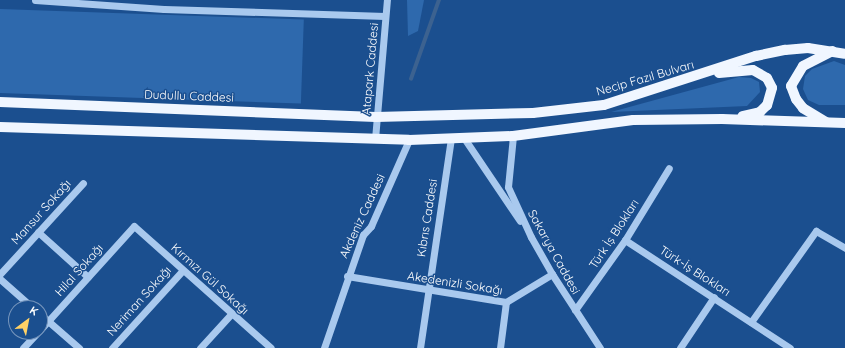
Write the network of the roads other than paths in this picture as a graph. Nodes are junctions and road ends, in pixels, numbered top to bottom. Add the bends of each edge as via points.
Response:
1 (35, 0) edge
2 (387, 0) edge
3 (385, 16) junction
4 (832, 51) junction
5 (845, 54) edge
6 (701, 75) junction
7 (0, 102) edge
8 (376, 117) junction
9 (722, 119) junction
10 (827, 123) junction
11 (845, 123) edge
12 (0, 127) edge
13 (512, 136) junction
14 (464, 138) junction
15 (375, 139) junction
16 (451, 139) junction
17 (409, 140) junction
18 (669, 168) dead end
19 (83, 183) dead end
20 (134, 226) joint
21 (38, 232) junction
22 (531, 237) junction
23 (626, 240) junction
24 (845, 248) edge
25 (183, 270) junction
26 (0, 274) edge
27 (552, 274) junction
28 (347, 276) junction
29 (88, 277) junction
30 (0, 279) edge
31 (427, 290) junction
32 (714, 297) junction
33 (24, 300) edge
34 (506, 302) junction
35 (575, 310) junction
36 (232, 313) junction
37 (48, 321) joint
38 (751, 322) junction
39 (30, 340) edge
40 (23, 348) edge
41 (78, 348) edge
42 (112, 348) edge
43 (200, 348) edge
44 (271, 348) edge
45 (324, 348) edge
46 (420, 348) edge
47 (500, 348) edge
48 (600, 348) edge
49 (680, 348) edge
50 (790, 348) edge

1 - 3 street via 164,9
2 - 3 street, Atapark Caddesi
3 - 8 street, Atapark Caddesi
4 - 5 main road, Necip Fazıl Bulvarı
4 - 6 main road, Necip Fazıl Bulvarı via 808,48 785,50 756,56
4 - 10 main road via 803,66 792,86 796,99 803,108
6 - 8 main road, Necip Fazıl Bulvarı via 597,106 533,113
6 - 9 main road via 753,70 767,78 772,88 771,97 760,112
7 - 8 main road, Dudullu Caddesi
8 - 15 street, Atapark Caddesi
9 - 10 main road
9 - 13 main road via 633,120
10 - 11 main road
12 - 15 main road
13 - 14 main road
13 - 22 street, Sakarya Caddesi via 508,187
14 - 16 main road
14 - 22 street
15 - 17 main road
16 - 17 main road
16 - 31 street, Kıbrıs Caddesi
17 - 28 street, Akdeniz Caddesi via 371,226 363,235
18 - 23 street, Türk İş Blokları
19 - 21 street, Mansur Sokağı
20 - 25 street, Kırmızı Gül Sokağı
20 - 29 street, Hilal Sokağı
21 - 26 street, Mansur Sokağı
21 - 29 street
22 - 27 street, Sakarya Caddesi
23 - 32 street, Türk-İş Blokları
23 - 35 street, Türk İş Blokları
24 - 38 street via 816,231
25 - 36 street, Kırmızı Gül Sokağı
25 - 42 street, Neriman Sokağı
27 - 34 street, Akedenizli Sokağı
27 - 35 street, Sakarya Caddesi
28 - 31 street, Akedenizli Sokağı
28 - 45 street, Akdeniz Caddesi
29 - 37 street, Hilal Sokağı
30 - 33 street
31 - 34 street, Akedenizli Sokağı
31 - 46 street, Kıbrıs Caddesi
32 - 38 street, Türk-İş Blokları
32 - 49 street
34 - 47 street
35 - 48 street, Sakarya Caddesi
36 - 43 street
36 - 44 street, Kırmızı Gül Sokağı
37 - 41 street
38 - 50 street, Türk-İş Blokları
39 - 40 street

